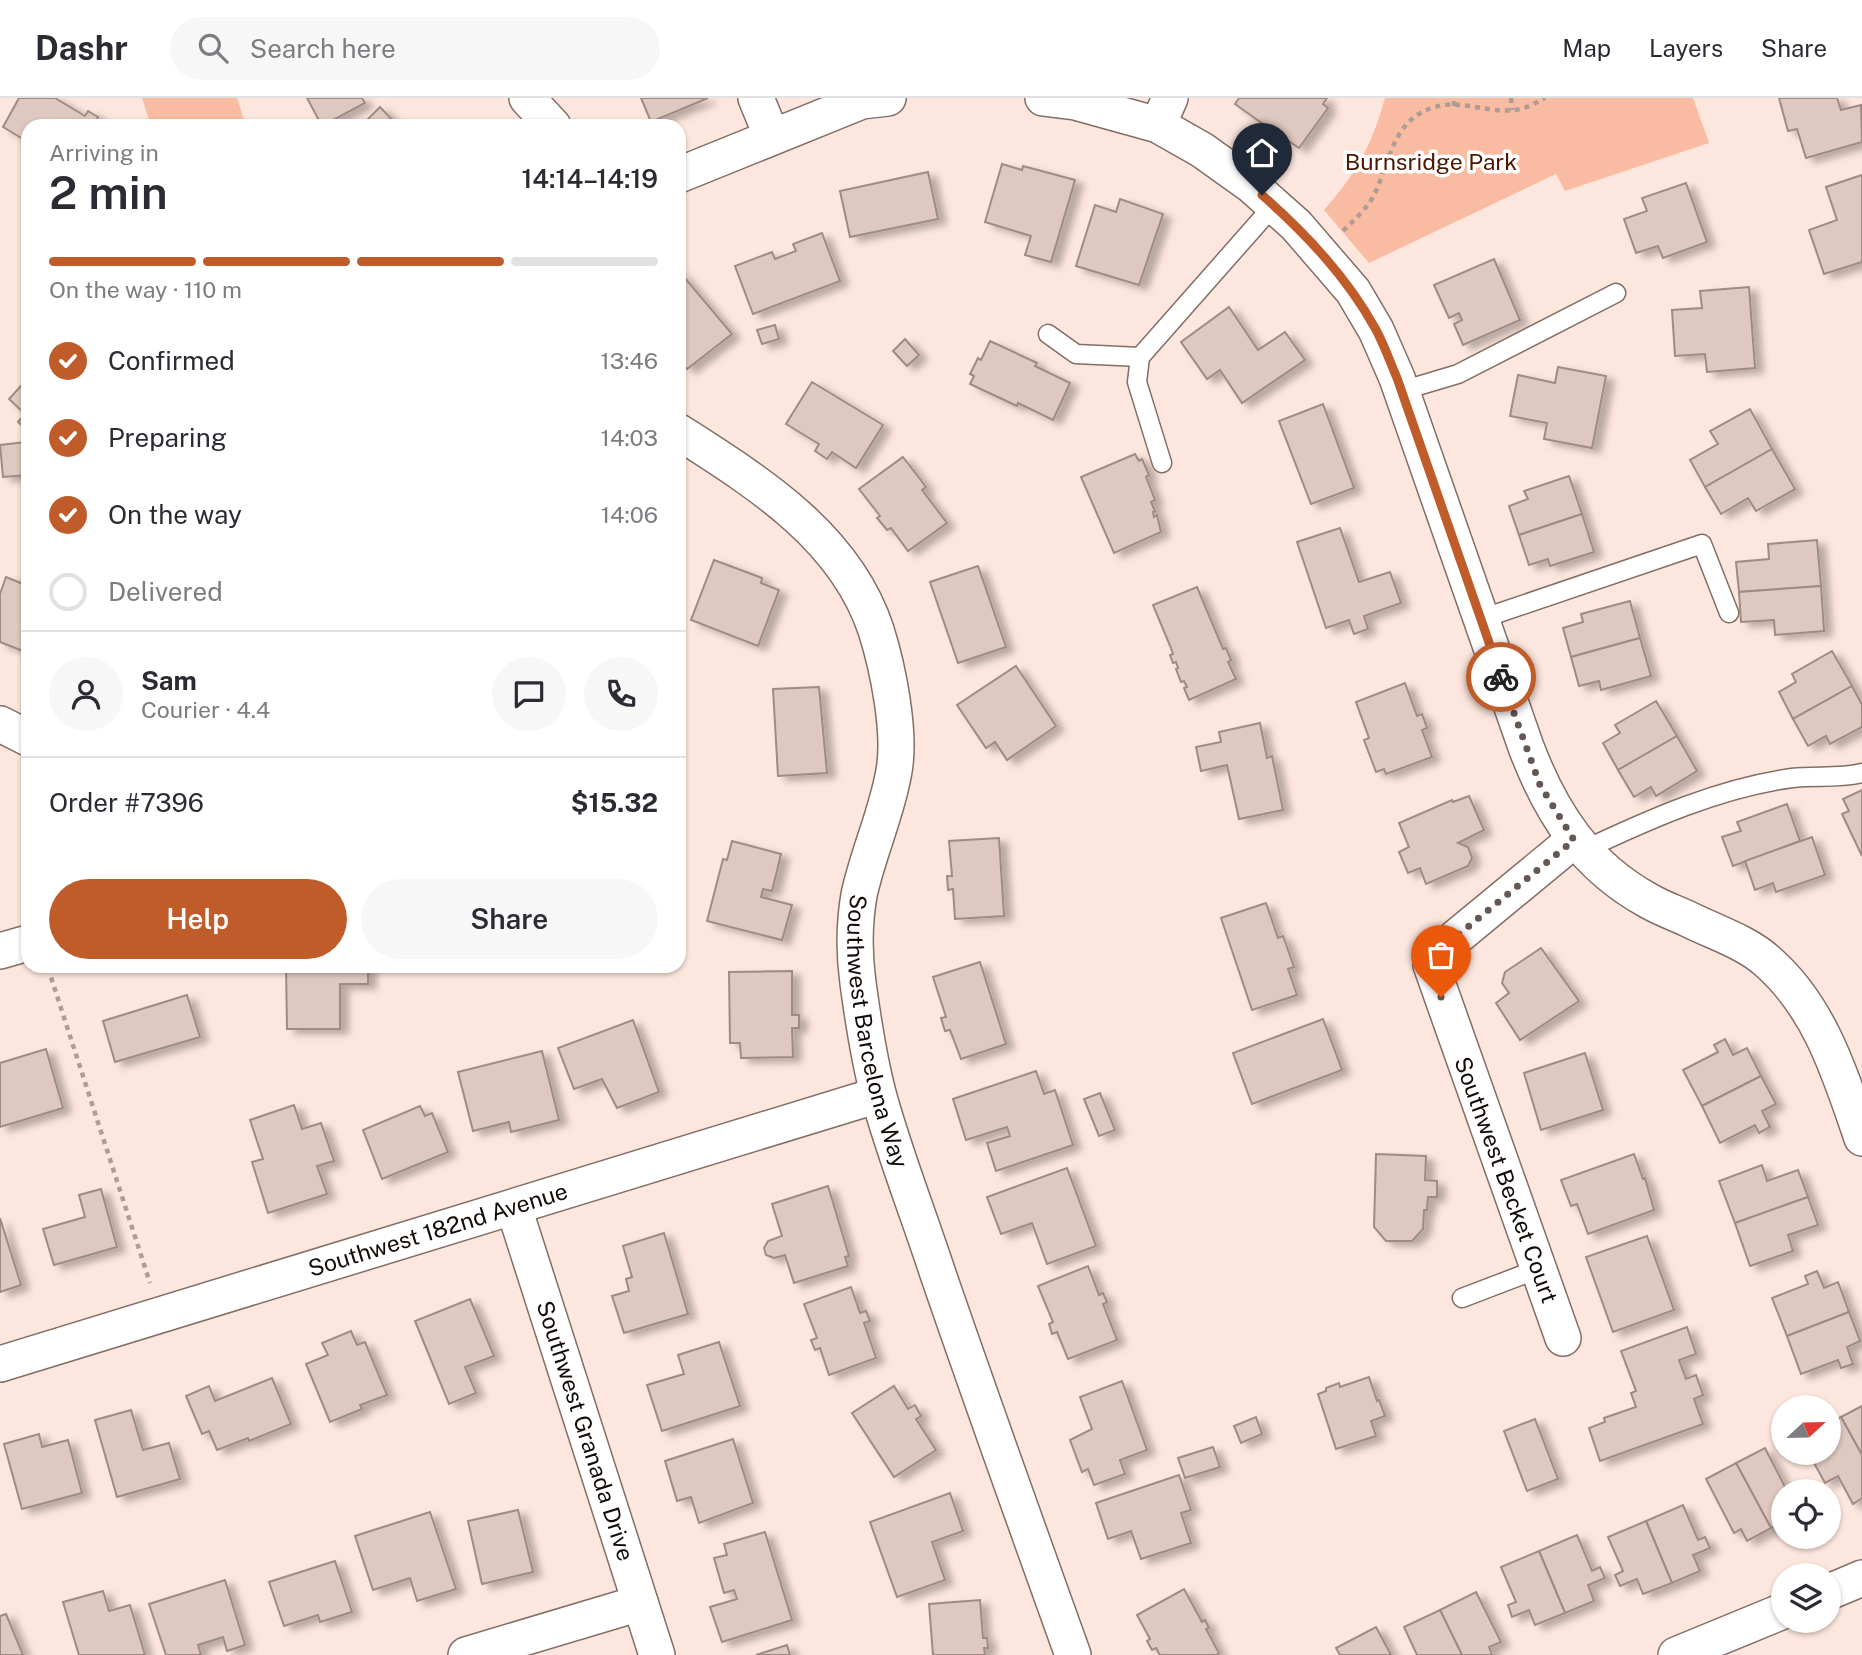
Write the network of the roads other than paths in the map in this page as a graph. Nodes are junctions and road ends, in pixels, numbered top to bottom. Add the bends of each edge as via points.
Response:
1 (527, 98) edge
2 (757, 98) edge
3 (888, 98) edge
4 (1043, 98) edge
5 (812, 108) edge
6 (1163, 112) edge
7 (546, 119) edge
8 (772, 136) junction
9 (686, 172) edge
10 (1274, 205) junction
11 (1616, 293) dead end
12 (1048, 334) dead end
13 (1140, 357) junction
14 (1401, 391) junction
15 (686, 436) edge
16 (1162, 463) dead end
17 (1729, 613) dead end
18 (1481, 619) junction
19 (0, 724) edge
20 (21, 734) edge
21 (1862, 773) edge
22 (1579, 845) junction
23 (21, 945) edge
24 (0, 951) edge
25 (878, 1095) junction
26 (1862, 1138) edge
27 (514, 1208) junction
28 (1538, 1269) junction
29 (1462, 1298) dead end
30 (1563, 1338) dead end
31 (0, 1364) edge
32 (1862, 1578) edge
33 (1841, 1587) edge
34 (640, 1602) junction
35 (1771, 1616) edge
36 (466, 1655) edge
37 (657, 1655) edge
38 (1073, 1655) edge
39 (1676, 1655) edge

1 - 7 street
2 - 8 street
3 - 5 street
4 - 6 street
5 - 8 street
6 - 10 street via 1202,150
8 - 9 street
10 - 13 lane
10 - 14 street via 1353,291 1376,330
11 - 14 lane via 1458,374
12 - 13 lane via 1076,354
13 - 16 lane via 1137,382
14 - 18 street
15 - 25 street, Southwest Barcelona Way via 757,481 790,509 853,582 875,628 890,683 895,768 859,896 855,942
17 - 18 lane via 1702,544
18 - 22 street via 1540,785
19 - 20 street
21 - 22 lane via 1793,778 1731,791
22 - 26 street via 1650,902 1769,962 1807,1006 1823,1035
22 - 28 street, Southwest Becket Court via 1441,949 1431,965
23 - 24 street
25 - 27 street, Southwest 182nd Avenue
25 - 38 street, Southwest Barcelona Way
27 - 31 street, Southwest 182nd Avenue
27 - 34 street, Southwest Granada Drive
28 - 29 lane
28 - 30 street, Southwest Becket Court
32 - 33 street
34 - 36 street
34 - 37 street, Southwest Granada Drive
35 - 39 street

